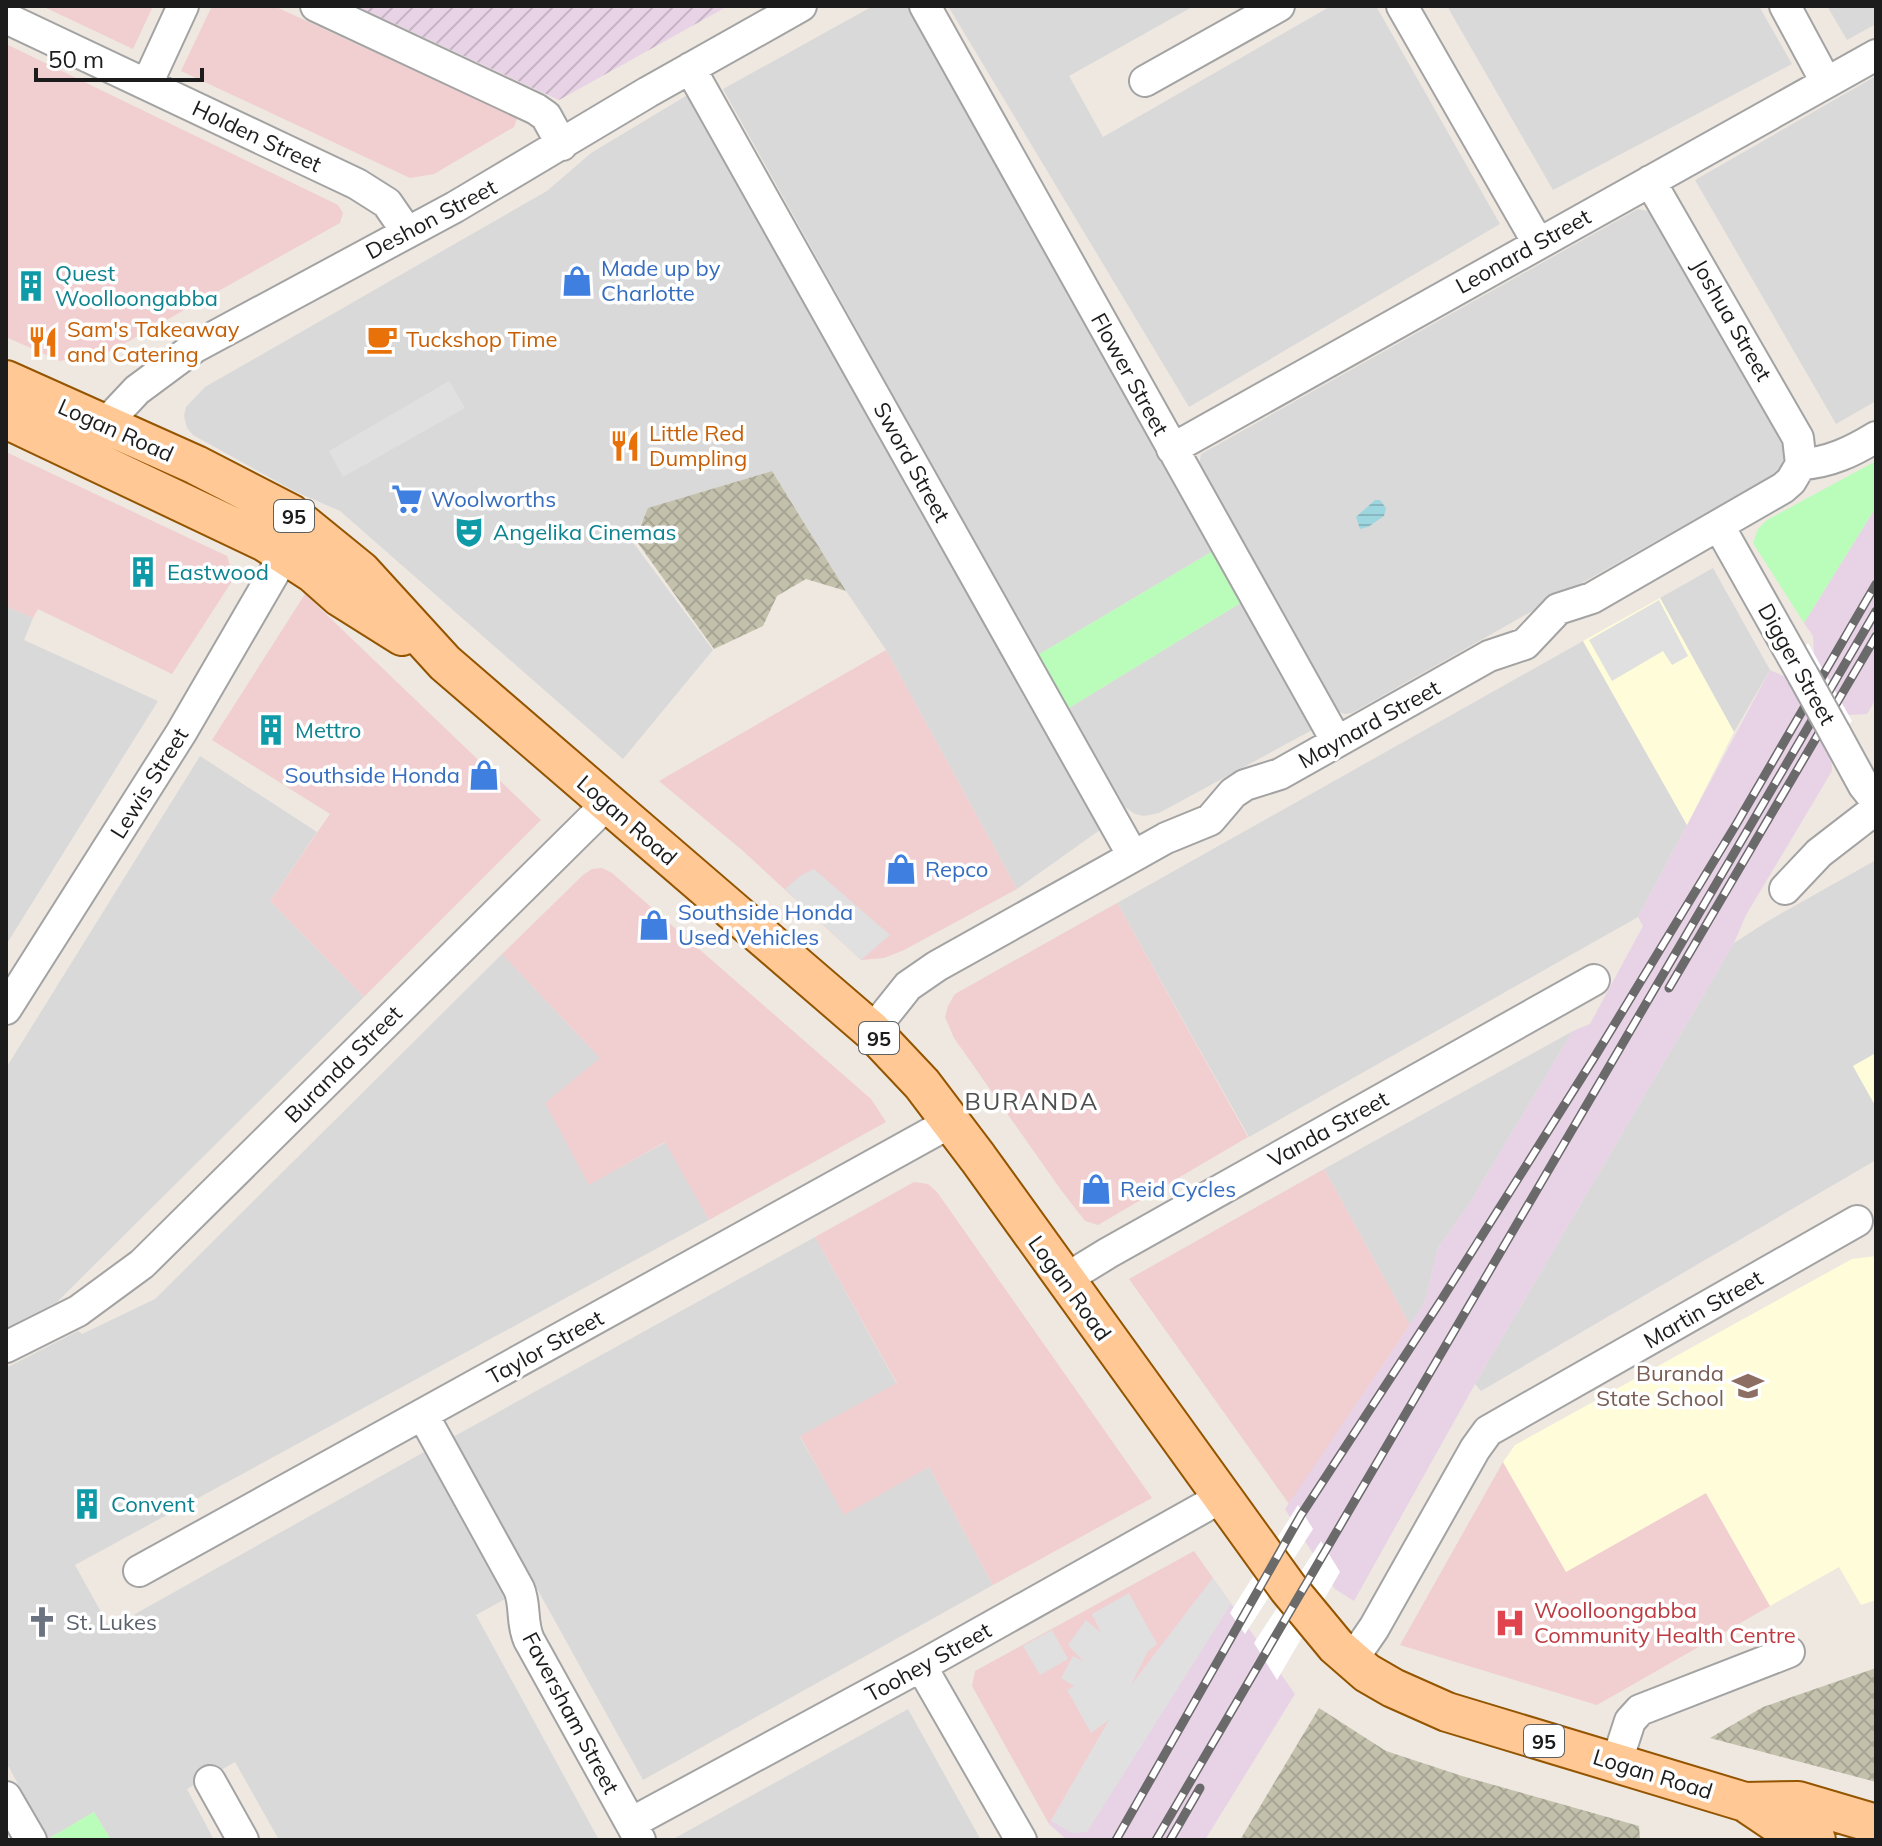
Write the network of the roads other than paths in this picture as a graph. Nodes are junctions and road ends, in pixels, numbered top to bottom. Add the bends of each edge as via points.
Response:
1 (183, 6) edge
2 (316, 6) edge
3 (801, 6) edge
4 (925, 6) edge
5 (1279, 6) edge
6 (1402, 6) edge
7 (1785, 6) edge
8 (6, 18) edge
9 (1876, 55) edge
10 (690, 68) junction
11 (1145, 81) dead end
12 (1826, 82) junction
13 (147, 84) junction
14 (562, 145) junction
15 (1650, 181) junction
16 (407, 232) junction
17 (1538, 243) junction
18 (6, 380) edge
19 (6, 419) edge
20 (103, 426) junction
21 (1876, 437) edge
22 (1172, 449) junction
23 (78, 454) junction
24 (1801, 464) junction
25 (1719, 526) junction
26 (285, 554) junction
27 (445, 663) junction
28 (1337, 742) junction
29 (1876, 801) edge
30 (608, 803) junction
31 (1876, 809) edge
32 (1133, 856) junction
33 (1785, 889) dead end
34 (1594, 980) dead end
35 (6, 1009) edge
36 (872, 1031) junction
37 (951, 1122) junction
38 (1857, 1221) dead end
39 (1064, 1280) junction
40 (6, 1347) edge
41 (423, 1415) junction
42 (1222, 1497) junction
43 (139, 1571) dead end
44 (1789, 1652) dead end
45 (1352, 1660) junction
46 (921, 1666) junction
47 (1616, 1764) junction
48 (210, 1781) dead end
49 (6, 1797) edge
50 (1745, 1802) junction
51 (1876, 1824) edge
52 (636, 1832) edge
53 (31, 1840) edge
54 (243, 1840) edge
55 (1021, 1840) edge
56 (1816, 1840) edge

1 - 13 street
2 - 14 street via 536,109 546,116
3 - 10 street, Deshon Street
4 - 22 street, Flower Street
5 - 11 street
6 - 17 street
7 - 12 street
8 - 13 street, Holden Street
9 - 12 street, Leonard Street
10 - 14 street, Deshon Street
10 - 32 street, Sword Street
12 - 15 street, Leonard Street
13 - 16 street, Holden Street via 377,194
14 - 16 street, Deshon Street
15 - 17 street, Leonard Street
15 - 24 street, Joshua Street via 1798,438
16 - 20 street, Deshon Street via 195,347 151,378
17 - 22 street, Leonard Street
18 - 20 main road, Logan Road / 95
19 - 23 main road, Logan Road / 95
20 - 23 street, Deshon Street
20 - 27 main road, Logan Road / 95 via 196,465 291,514 361,571
21 - 24 street via 1819,463
22 - 28 street, Flower Street
23 - 26 main road, Logan Road / 95
24 - 25 street, Maynard Street via 1783,488
25 - 28 street, Maynard Street via 1592,598 1558,609 1525,644 1489,656
25 - 29 street, Digger Street, bridge
26 - 27 main road, Logan Road / 95 via 340,597
26 - 35 street, Lewis Street via 181,733
27 - 30 main road, Logan Road / 95
28 - 32 street, Maynard Street via 1280,774 1245,785 1210,820
30 - 36 main road, Logan Road / 95
30 - 40 street, Buranda Street via 142,1264 71,1315
31 - 33 street via 1819,853
32 - 36 street, Maynard Street via 921,976
34 - 39 street, Vanda Street
36 - 37 main road, Logan Road / 95
37 - 39 main road, Logan Road / 95
37 - 41 street, Taylor Street
38 - 45 street, Martin Street via 1488,1431
39 - 42 main road, Logan Road / 95
41 - 43 street, Taylor Street
41 - 52 street, Faversham Street via 519,1589 529,1640
42 - 45 main road, Logan Road / 95 via 1288,1588
42 - 46 street, Toohey Street
44 - 47 street via 1643,1708 1630,1721
45 - 47 main road, Logan Road / 95 via 1393,1688 1447,1712
46 - 52 street, Toohey Street
46 - 55 street
47 - 50 main road, Logan Road / 95
48 - 54 street
49 - 53 street
50 - 51 main road, Logan Road / 95 via 1798,1801
50 - 56 main road, Logan Road / 95 via 1788,1831

